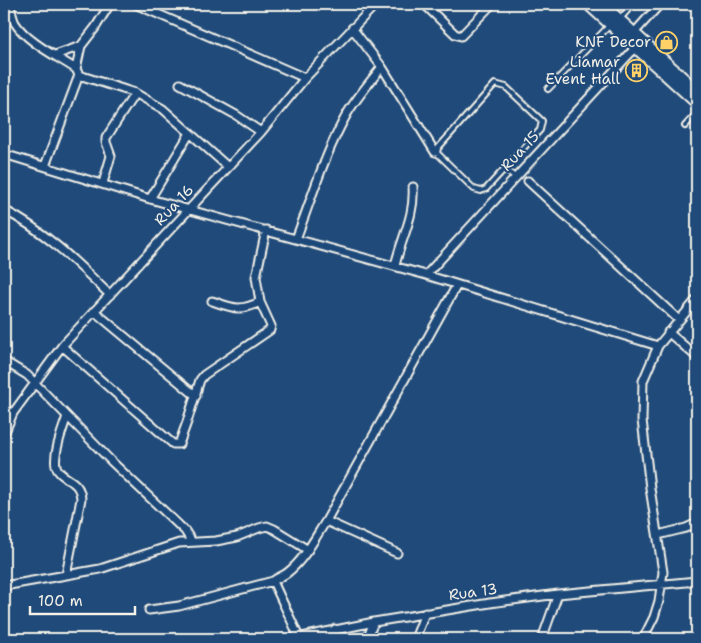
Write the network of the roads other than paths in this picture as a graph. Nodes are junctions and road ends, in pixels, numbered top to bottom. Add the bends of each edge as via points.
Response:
1 (10, 4) edge
2 (110, 4) edge
3 (135, 4) edge
4 (376, 4) edge
5 (424, 4) edge
6 (492, 4) edge
7 (588, 4) edge
8 (602, 4) edge
9 (633, 4) edge
10 (660, 4) edge
11 (615, 22) junction
12 (352, 28) junction
13 (634, 33) junction
14 (81, 46) junction
15 (636, 47) junction
16 (55, 55) junction
17 (382, 67) junction
18 (78, 72) junction
19 (305, 78) junction
20 (180, 84) dead end
21 (548, 89) dead end
22 (697, 91) edge
23 (135, 93) junction
24 (697, 103) edge
25 (697, 113) edge
26 (685, 126) dead end
27 (260, 132) junction
28 (190, 133) junction
29 (435, 152) dead end
30 (4, 154) edge
31 (45, 166) junction
32 (228, 167) junction
33 (505, 169) junction
34 (515, 177) junction
35 (528, 181) dead end
36 (103, 184) junction
37 (413, 187) dead end
38 (150, 199) junction
39 (188, 209) junction
40 (4, 210) edge
41 (266, 230) junction
42 (296, 239) junction
43 (395, 266) junction
44 (426, 275) junction
45 (457, 285) junction
46 (110, 295) junction
47 (697, 299) edge
48 (212, 301) dead end
49 (260, 302) junction
50 (94, 311) junction
51 (679, 320) junction
52 (668, 332) junction
53 (62, 346) junction
54 (658, 346) junction
55 (697, 357) edge
56 (4, 361) edge
57 (34, 383) junction
58 (196, 396) junction
59 (4, 409) edge
60 (13, 413) junction
61 (67, 416) junction
62 (4, 434) edge
63 (326, 521) junction
64 (697, 523) edge
65 (658, 535) junction
66 (192, 542) junction
67 (308, 550) junction
68 (397, 553) dead end
69 (66, 575) junction
70 (273, 581) junction
71 (697, 581) edge
72 (660, 585) junction
73 (4, 586) edge
74 (558, 594) junction
75 (149, 610) dead end
76 (426, 613) junction
77 (374, 622) junction
78 (335, 629) junction
79 (295, 638) edge
80 (331, 639) edge
81 (367, 639) edge
82 (415, 639) edge
83 (542, 639) edge
84 (643, 639) edge

1 - 16 street via 18,27
2 - 14 street
3 - 19 street
4 - 12 street, Rua 16
5 - 6 street via 461,36
7 - 11 main road
8 - 11 main road
9 - 11 lane
10 - 13 street
11 - 13 main road
11 - 15 main road
11 - 21 lane
12 - 17 street
12 - 19 street, Rua 16
13 - 22 main road
14 - 16 street
14 - 18 street
15 - 24 main road
15 - 34 street, Rua 15
16 - 18 street
17 - 29 street
17 - 42 street via 347,114
18 - 23 street
18 - 31 street
19 - 27 street, Rua 16
20 - 27 street
23 - 28 street via 163,109
23 - 36 street via 106,138 111,156
25 - 26 lane
27 - 32 street, Rua 16
28 - 32 street
28 - 38 street
30 - 31 street
31 - 36 street
32 - 39 street, Rua 16
33 - 33 lane via 540,130 542,121 506,87 495,84 440,144 437,153 474,189 481,191 486,190
33 - 34 lane
34 - 44 street, Rua 15
35 - 51 street
36 - 38 street
37 - 43 street via 411,218
38 - 39 street
39 - 41 street
39 - 46 street, Rua 16
40 - 46 street via 64,250
41 - 42 street
41 - 49 street via 256,277
42 - 43 street
43 - 44 street
44 - 45 street
45 - 54 street
45 - 63 street
46 - 50 street, Rua 16
47 - 51 street
48 - 49 street via 241,309
49 - 58 street via 270,330 204,374
50 - 53 street, Rua 16
50 - 58 street
51 - 52 street
52 - 54 street
52 - 55 street
53 - 57 street, Rua 16
53 - 58 street via 175,445 181,441
54 - 65 street via 643,381 642,420
56 - 57 street
57 - 60 street, Rua 16
57 - 61 street
59 - 60 street
60 - 62 street, Rua 16
61 - 66 street via 185,531
61 - 69 street via 56,468 75,482 81,499
63 - 67 street
63 - 68 street
64 - 65 street
65 - 72 street via 663,572
66 - 67 street via 237,537 267,526
66 - 69 street via 179,543 100,569
67 - 70 street via 287,574
69 - 73 street
70 - 75 street via 179,606
70 - 79 street via 288,611
71 - 72 street, Rua 13
72 - 74 street, Rua 13
72 - 84 street via 654,617
74 - 76 street, Rua 13
74 - 83 street
76 - 77 street, Rua 13
76 - 82 street
77 - 78 street, Rua 13
77 - 81 street
78 - 79 street, Rua 13
78 - 80 street

